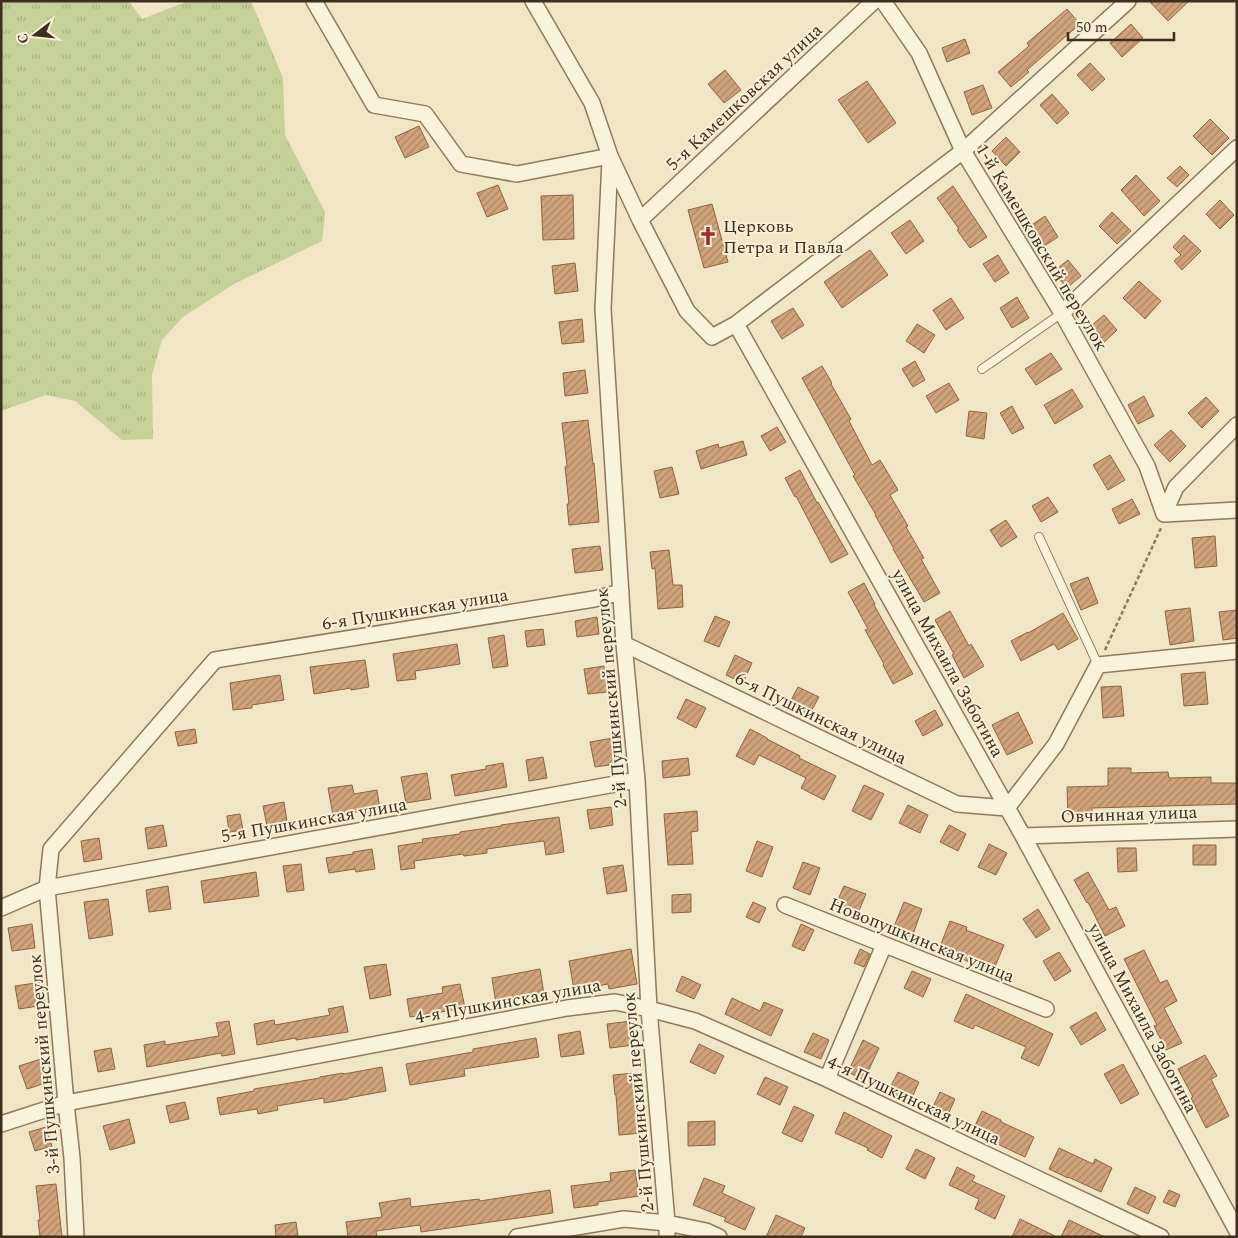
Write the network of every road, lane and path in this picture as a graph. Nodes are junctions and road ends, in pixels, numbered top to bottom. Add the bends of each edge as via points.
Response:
1 (314, 1) edge
2 (533, 1) edge
3 (874, 1) edge
4 (883, 1) edge
5 (1128, 1) edge
6 (1237, 148) edge
7 (963, 151) junction
8 (610, 156) junction
9 (640, 220) junction
10 (1062, 313) junction
11 (736, 324) junction
12 (982, 369) dead end
13 (1237, 425) edge
14 (1237, 510) edge
15 (1164, 514) junction
16 (1039, 537) dead end
17 (621, 592) junction
18 (624, 644) junction
19 (1237, 651) edge
20 (215, 660) joint
21 (1098, 665) junction
22 (637, 780) junction
23 (1007, 808) junction
24 (1237, 829) edge
25 (1023, 836) junction
26 (48, 888) junction
27 (785, 905) dead end
28 (1, 908) edge
29 (884, 945) junction
30 (649, 1009) junction
31 (1046, 1009) dead end
32 (827, 1079) junction
33 (66, 1102) junction
34 (1, 1124) edge
35 (667, 1230) edge
36 (1237, 1231) edge
37 (76, 1237) edge
38 (517, 1237) edge
39 (719, 1237) edge
40 (1161, 1237) edge

1 - 8 street via 374,105 425,114 460,164 517,174
2 - 8 street via 592,103
3 - 9 street, 5-я Камешковская улица
4 - 7 street, 1-й Камешковский переулок via 918,53
5 - 7 street
6 - 10 street
7 - 10 street, 1-й Камешковский переулок
7 - 11 street
8 - 9 street
8 - 17 street, 2-й Пушкинский переулок via 603,309
9 - 11 street via 687,311 712,337
10 - 12 lane
10 - 15 street, 1-й Камешковский переулок via 1147,466
11 - 23 street, улица Михаила Заботина
13 - 15 street via 1176,488
14 - 15 street
15 - 21 path via 1162,528
16 - 21 lane
17 - 18 street, 2-й Пушкинский переулок
17 - 20 street, 6-я Пушкинская улица
18 - 22 street, 2-й Пушкинский переулок
18 - 23 street, 6-я Пушкинская улица via 957,804
19 - 21 street
20 - 26 street, 3-й Пушкинский переулок via 50,849
21 - 23 street via 1056,744
22 - 26 street, 5-я Пушкинская улица
22 - 30 street, 2-й Пушкинский переулок
23 - 25 street, улица Михаила Заботина
24 - 25 street, Овчинная улица
25 - 36 street, улица Михаила Заботина
26 - 28 street, 5-я Пушкинская улица
26 - 33 street, 3-й Пушкинский переулок
27 - 29 street, Новопушкинская улица
29 - 31 street, Новопушкинская улица
29 - 32 street
30 - 32 street, 4-я Пушкинская улица via 695,1021
30 - 33 street, 4-я Пушкинская улица via 615,1002 567,1008
30 - 35 street, 2-й Пушкинский переулок
32 - 40 street, 4-я Пушкинская улица
33 - 34 street, 4-я Пушкинская улица
33 - 37 street, 3-й Пушкинский переулок
35 - 38 street via 624,1219
35 - 39 street via 706,1231

